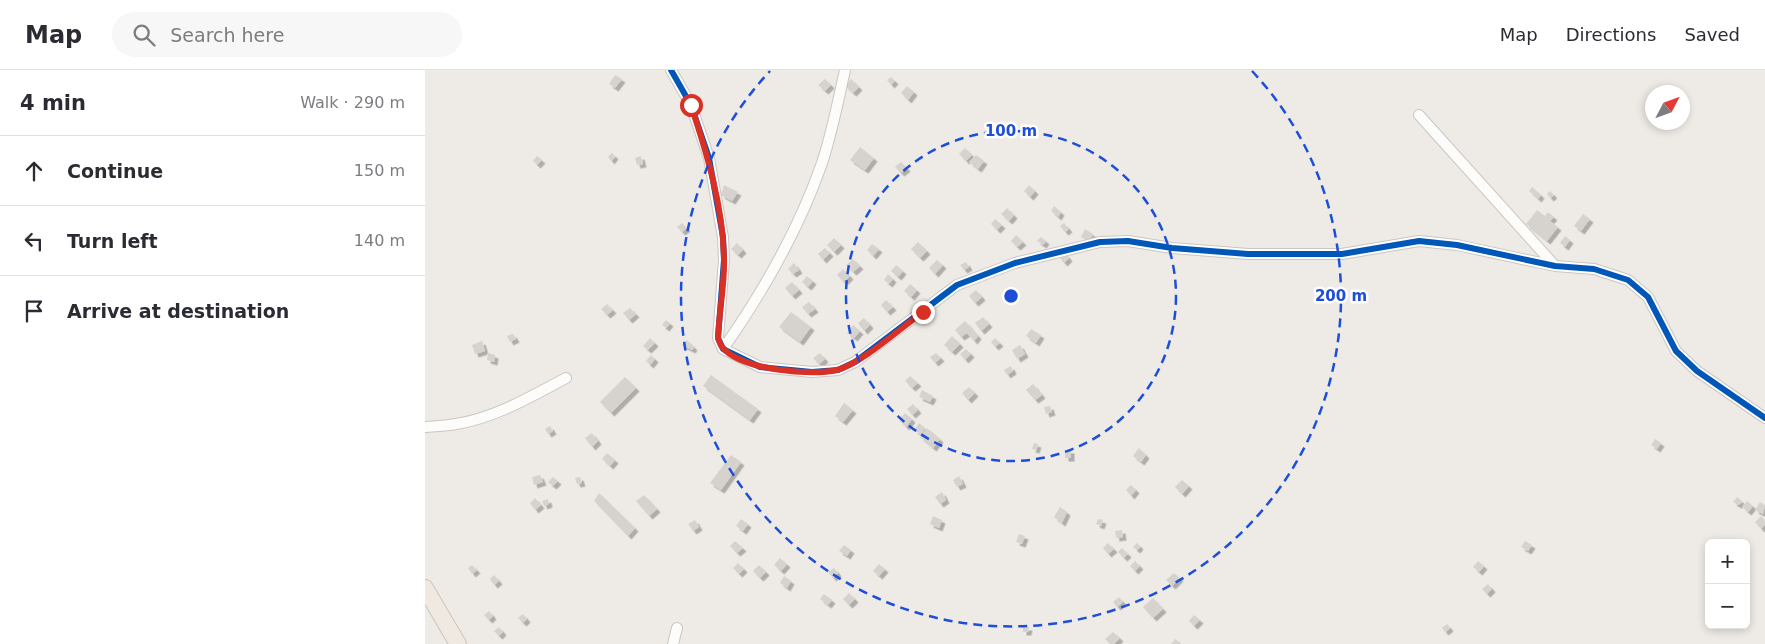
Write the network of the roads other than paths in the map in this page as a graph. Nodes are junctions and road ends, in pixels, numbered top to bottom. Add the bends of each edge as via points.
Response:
1 (671, 70) edge
2 (845, 70) edge
3 (1419, 115) dead end
4 (1555, 266) junction
5 (723, 349) junction
6 (566, 378) dead end
7 (1765, 418) edge
8 (425, 427) edge
9 (425, 588) edge
10 (677, 628) dead end
11 (458, 644) edge
12 (673, 644) edge

1 - 5 street via 691,105 710,168 723,236 718,338
2 - 5 street via 822,163 795,228 749,312
3 - 4 street
4 - 5 street via 1457,245 1419,241 1342,254 1248,254 1128,241 1100,242 1015,263 957,285 855,362 838,370 812,372 760,367
4 - 7 street via 1594,269 1628,280 1648,298 1676,351 1697,371
6 - 8 street via 480,418
9 - 11 main road
10 - 12 street

